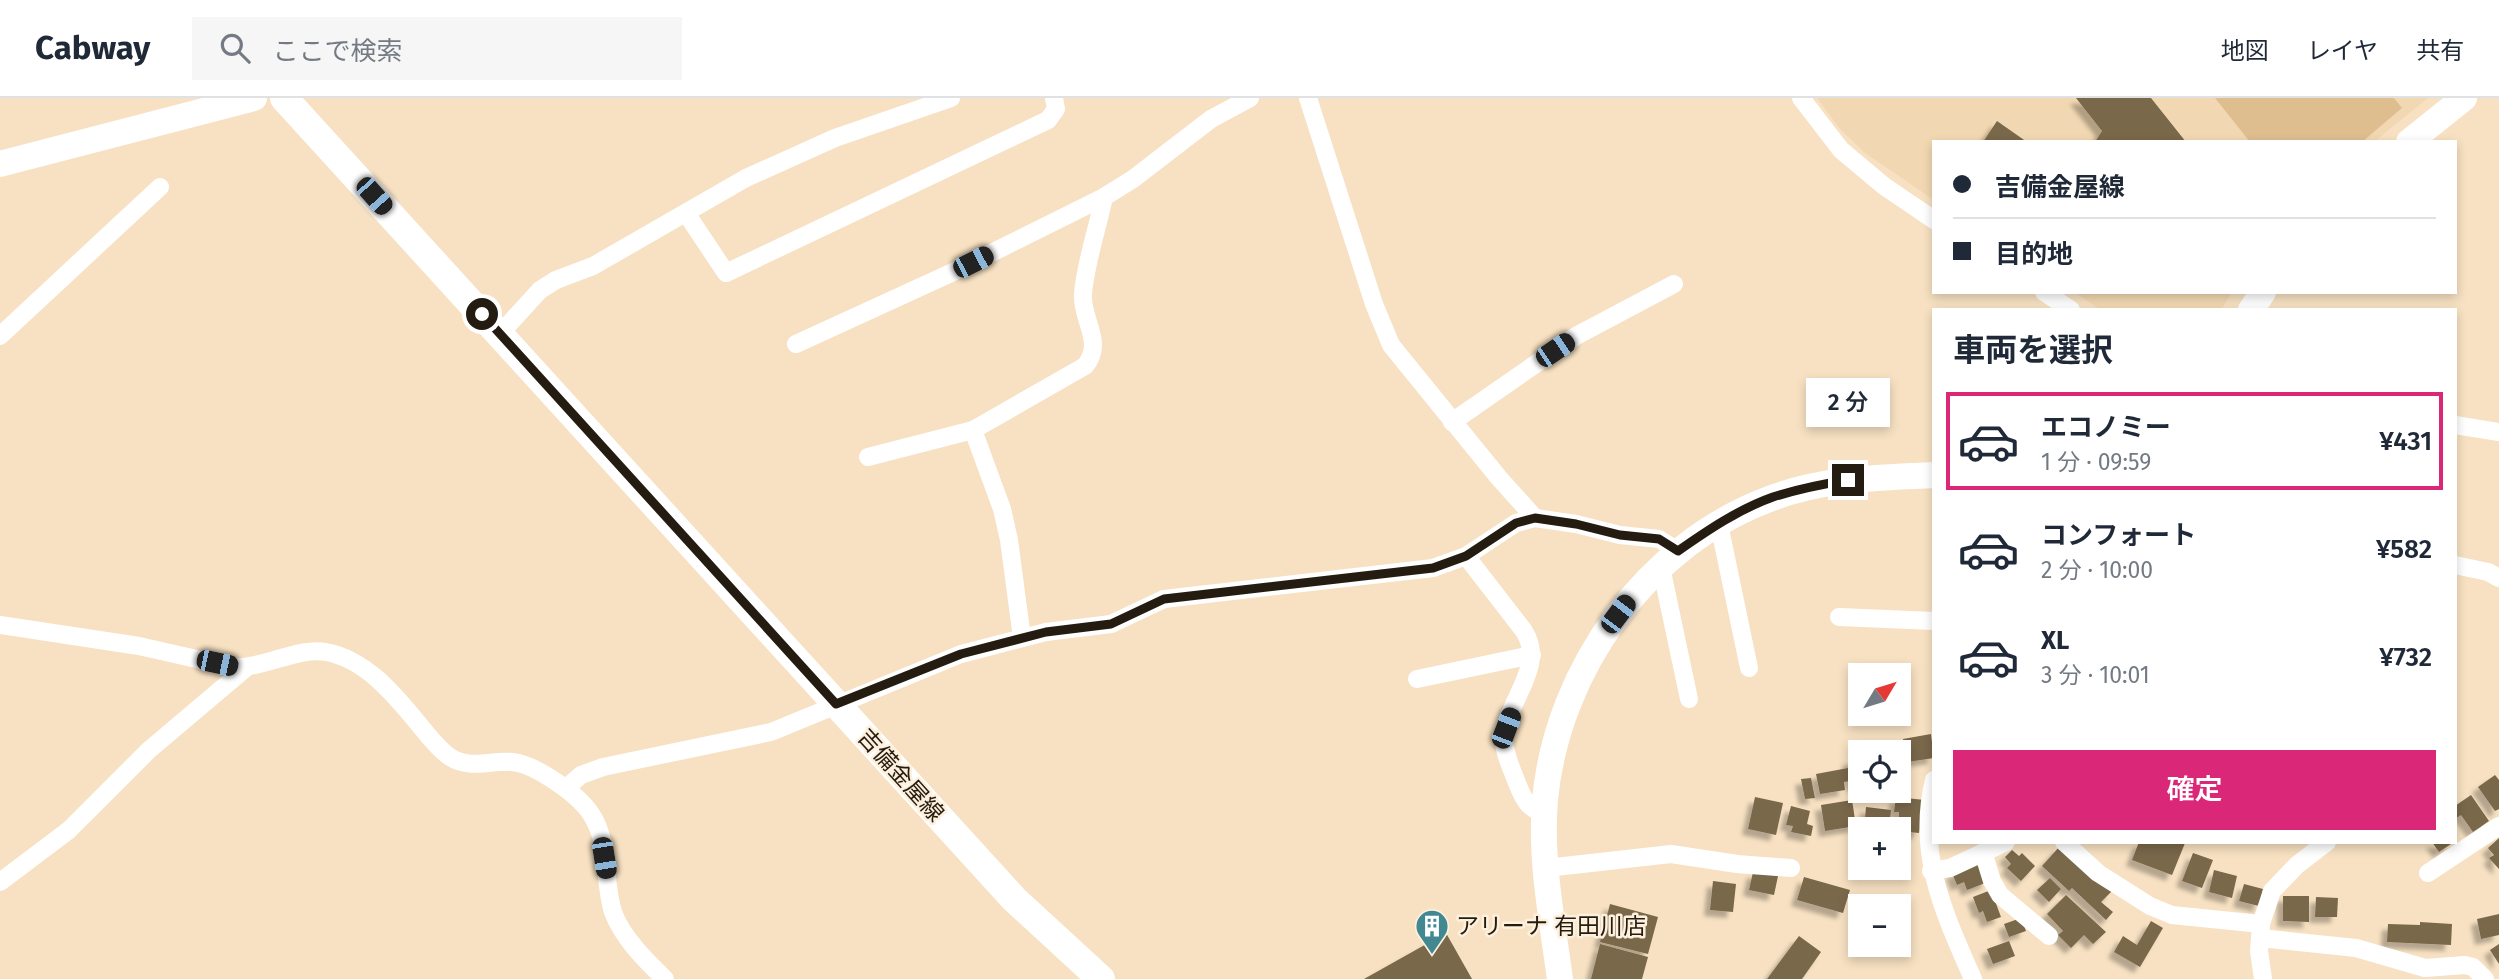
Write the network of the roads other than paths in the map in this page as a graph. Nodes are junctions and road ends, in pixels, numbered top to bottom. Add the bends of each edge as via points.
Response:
1 (254, 98) edge
2 (284, 98) edge
3 (951, 98) edge
4 (1054, 98) edge
5 (1250, 98) edge
6 (1308, 98) edge
7 (1801, 98) edge
8 (2453, 101) edge
9 (2411, 140) edge
10 (0, 164) edge
11 (160, 187) dead end
12 (1104, 197) junction
13 (686, 213) junction
14 (1932, 219) edge
15 (1674, 284) dead end
16 (2048, 294) edge
17 (2068, 308) edge
18 (500, 334) junction
19 (0, 337) edge
20 (796, 344) dead end
21 (1452, 422) junction
22 (2457, 425) edge
23 (973, 430) junction
24 (2499, 432) edge
25 (868, 457) dead end
26 (1932, 475) edge
27 (1535, 518) junction
28 (1719, 524) junction
29 (1466, 556) junction
30 (1669, 559) junction
31 (2457, 565) edge
32 (2499, 578) edge
33 (1839, 617) dead end
34 (1932, 621) edge
35 (0, 625) edge
36 (1022, 638) junction
37 (1532, 655) junction
38 (246, 668) junction
39 (1749, 668) dead end
40 (1417, 679) dead end
41 (1689, 699) dead end
42 (836, 704) junction
43 (565, 788) junction
44 (1932, 797) edge
45 (1545, 813) junction
46 (2498, 828) edge
47 (2001, 844) edge
48 (2066, 844) edge
49 (2324, 844) edge
50 (1983, 852) junction
51 (1546, 868) junction
52 (1791, 869) dead end
53 (1931, 871) junction
54 (2428, 873) dead end
55 (0, 882) edge
56 (2260, 931) junction
57 (2049, 936) dead end
58 (665, 979) edge
59 (1101, 979) edge
60 (1560, 979) edge
61 (1973, 979) edge
62 (2263, 979) edge
63 (2485, 979) edge

1 - 10 street
2 - 18 main road, 吉備金屋線
3 - 13 street via 835,138 746,178
4 - 13 street via 1056,109 1048,120 726,273
5 - 12 street via 1211,118
6 - 21 street via 1391,345
7 - 14 street via 1841,150
8 - 9 street
11 - 19 street
12 - 20 street
12 - 23 street via 1083,296 1092,357 1085,366
13 - 18 street via 540,290
15 - 21 street via 1576,336
16 - 17 street
18 - 42 main road, 吉備金屋線
21 - 27 street
22 - 24 street
23 - 25 street
23 - 36 street via 1002,509
26 - 28 street via 1809,487 1763,501
27 - 29 street via 1516,523
27 - 30 street via 1659,539
28 - 30 street
28 - 39 street
29 - 36 street via 1433,568 1164,599 1111,624
29 - 37 street via 1524,631
30 - 41 street
30 - 45 street via 1609,626 1584,670 1559,735
31 - 32 street
33 - 34 street
35 - 38 street
36 - 42 street via 951,658
37 - 40 street
37 - 45 street via 1503,739 1522,796 1536,811
38 - 43 street via 313,652 340,656 369,672 395,695 448,756 477,765 515,762
38 - 55 street via 149,750 69,830
42 - 43 street via 771,732 603,767 581,775
42 - 59 main road, 吉備金屋線 via 1014,899
43 - 58 street via 585,806 598,829 618,922
44 - 53 street
45 - 51 street
46 - 54 street
47 - 50 street
48 - 56 street via 2098,873 2150,906 2172,915
49 - 56 street via 2273,891
50 - 53 street via 1950,868
50 - 57 street via 2000,895
51 - 52 street via 1671,854
51 - 60 street
53 - 61 street
56 - 62 street
56 - 63 street via 2356,948 2425,968 2465,965

